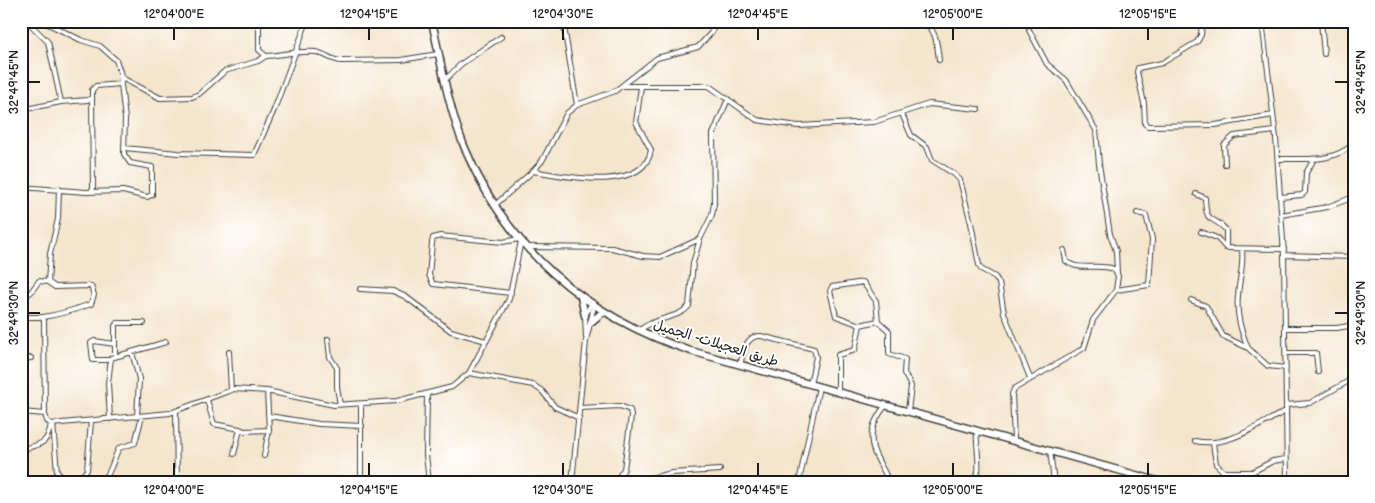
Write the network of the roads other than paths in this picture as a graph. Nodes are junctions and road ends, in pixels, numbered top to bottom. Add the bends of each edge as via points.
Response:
1 (27, 21) edge
2 (42, 21) edge
3 (259, 21) edge
4 (307, 21) edge
5 (432, 21) edge
6 (563, 21) edge
7 (717, 21) edge
8 (920, 21) edge
9 (1202, 21) edge
10 (1262, 21) edge
11 (1321, 21) edge
12 (1029, 30) dead end
13 (501, 37) dead end
14 (259, 50) junction
15 (302, 52) junction
16 (296, 53) junction
17 (438, 54) junction
18 (1324, 54) dead end
19 (266, 56) junction
20 (939, 60) dead end
21 (258, 61) junction
22 (292, 64) junction
23 (120, 76) junction
24 (444, 81) junction
25 (120, 84) junction
26 (622, 86) junction
27 (641, 86) junction
28 (92, 98) junction
29 (728, 99) junction
30 (61, 102) junction
31 (577, 106) junction
32 (978, 109) dead end
33 (21, 110) edge
34 (902, 114) junction
35 (1273, 115) junction
36 (1275, 131) junction
37 (1354, 144) edge
38 (124, 148) junction
39 (1278, 159) junction
40 (1314, 159) junction
41 (1225, 164) dead end
42 (533, 171) junction
43 (21, 186) edge
44 (59, 189) junction
45 (92, 190) junction
46 (1196, 194) dead end
47 (1280, 197) junction
48 (1354, 197) edge
49 (495, 205) junction
50 (1137, 212) dead end
51 (1281, 215) junction
52 (1201, 232) dead end
53 (700, 239) junction
54 (520, 240) junction
55 (527, 247) junction
56 (1226, 248) junction
57 (1242, 249) junction
58 (1284, 249) junction
59 (1064, 250) dead end
60 (1284, 255) junction
61 (1354, 257) edge
62 (1117, 272) junction
63 (48, 282) junction
64 (360, 289) dead end
65 (1116, 290) junction
66 (511, 293) junction
67 (581, 297) junction
68 (21, 300) edge
69 (1191, 300) dead end
70 (592, 305) junction
71 (603, 312) junction
72 (585, 316) junction
73 (21, 317) edge
74 (43, 317) junction
75 (878, 321) junction
76 (591, 322) junction
77 (144, 323) dead end
78 (860, 325) junction
79 (1354, 325) edge
80 (1286, 328) junction
81 (639, 331) junction
82 (328, 338) dead end
83 (486, 341) junction
84 (586, 341) junction
85 (166, 342) dead end
86 (115, 344) junction
87 (1248, 348) junction
88 (132, 352) junction
89 (229, 352) dead end
90 (1286, 353) junction
91 (115, 355) junction
92 (31, 358) dead end
93 (21, 359) edge
94 (110, 360) junction
95 (740, 365) junction
96 (1286, 368) junction
97 (1318, 372) dead end
98 (469, 373) junction
99 (1030, 378) junction
100 (1354, 378) edge
101 (810, 384) junction
102 (820, 387) junction
103 (231, 390) junction
104 (267, 391) junction
105 (838, 392) junction
106 (427, 394) junction
107 (207, 400) junction
108 (361, 404) junction
109 (340, 405) junction
110 (886, 405) junction
111 (1286, 405) junction
112 (580, 408) junction
113 (908, 411) junction
114 (1286, 411) junction
115 (21, 412) edge
116 (176, 412) junction
117 (45, 414) junction
118 (140, 416) junction
119 (269, 416) junction
120 (579, 418) junction
121 (110, 419) junction
122 (91, 421) junction
123 (52, 424) junction
124 (362, 426) junction
125 (240, 429) junction
126 (269, 430) junction
127 (977, 430) junction
128 (1014, 440) junction
129 (1195, 441) dead end
130 (1213, 443) junction
131 (21, 450) edge
132 (1050, 450) junction
133 (234, 454) dead end
134 (264, 456) dead end
135 (1286, 459) junction
136 (720, 470) dead end
137 (1224, 472) junction
138 (1149, 480) edge
139 (64, 481) edge
140 (615, 481) edge
141 (103, 482) edge
142 (176, 482) edge
143 (361, 482) edge
144 (430, 482) edge
145 (572, 482) edge
146 (799, 482) edge
147 (888, 482) edge
148 (974, 482) edge
149 (1054, 482) edge
150 (1161, 482) edge
151 (1223, 482) edge
152 (1287, 482) edge

1 - 30 street via 48,42
2 - 23 street via 100,46 116,60
3 - 14 street
4 - 16 street
5 - 17 main road, طريق العجيلات- الجميل
6 - 31 street
7 - 26 street via 698,47 657,58
8 - 20 street via 935,35
9 - 35 street via 1197,42 1162,63 1138,68 1145,124 1196,126
10 - 35 street
11 - 18 street
12 - 62 street via 1047,64 1066,80 1096,130
13 - 24 street via 461,64
14 - 19 street
14 - 21 street
15 - 16 street
15 - 17 street via 320,53 342,61 401,60
15 - 22 street
16 - 19 street
16 - 22 street
17 - 24 main road, طريق العجيلات- الجميل
19 - 21 street
21 - 23 street via 224,72 199,94 192,96 160,98
22 - 38 street via 254,155
23 - 25 street
24 - 49 main road, طريق العجيلات- الجميل via 464,146
25 - 28 street via 96,86 92,90
25 - 38 street
26 - 27 street
26 - 31 street
27 - 29 street via 709,86
27 - 42 street via 636,122 651,150 641,168 624,175 593,180
28 - 30 street via 81,102
28 - 45 street
29 - 34 street via 757,120 781,125 861,124
29 - 53 street via 713,134 714,203
30 - 33 street
31 - 42 street via 563,117 547,152
32 - 34 street via 929,104
34 - 99 street via 912,135 927,147 932,160 960,180 979,265 1000,283 1004,313
35 - 36 street
36 - 39 street
36 - 41 street via 1234,136 1224,146
37 - 40 street via 1338,155
38 - 45 street via 130,163 153,169 152,195
39 - 40 street
39 - 47 street
40 - 47 street via 1306,173 1305,192
42 - 49 street
43 - 44 street
44 - 45 street
44 - 63 street via 58,219
46 - 56 street via 1205,198 1205,213 1209,219 1226,230
47 - 51 street
48 - 51 street via 1327,207
49 - 54 main road, طريق العجيلات- الجميل
50 - 65 street via 1146,215 1152,235 1149,285
51 - 58 street
52 - 56 street via 1217,238
53 - 55 street via 660,257 612,248
53 - 81 street via 693,263 689,306 652,321
54 - 55 main road, طريق العجيلات- الجميل
54 - 66 street
54 - 66 street via 503,242 440,236 432,240 429,276 433,284
55 - 67 main road, طريق العجيلات- الجميل
56 - 57 street
57 - 58 street
57 - 87 street via 1243,270 1237,296 1237,317
58 - 60 street
59 - 62 street via 1066,261 1074,266 1107,266
60 - 61 street
60 - 80 street
62 - 65 street
63 - 68 street via 38,282
63 - 74 street via 55,287 90,286 94,300 88,305
64 - 83 street via 393,291 452,331
65 - 99 street via 1093,320 1084,348
66 - 83 street
67 - 70 main road, طريق العجيلات- الجميل
67 - 72 main road
69 - 87 street via 1206,306 1222,336
70 - 71 main road, طريق العجيلات- الجميل
70 - 72 street
70 - 76 street
71 - 76 main road
71 - 81 main road, طريق العجيلات- الجميل
72 - 84 street
73 - 74 street
74 - 117 street
75 - 78 street
75 - 78 street via 876,301 863,282 832,287 830,291 836,316
75 - 113 street via 888,331 889,354 905,359 904,373 911,386
76 - 84 street
77 - 86 street via 117,323
78 - 105 street via 855,350 838,356
79 - 80 street
80 - 90 street
81 - 95 main road, طريق العجيلات- الجميل via 674,346
82 - 109 street via 330,356 337,368
83 - 98 street
84 - 112 street
85 - 88 street
86 - 91 street
86 - 94 street via 91,343 93,360
87 - 96 street via 1268,366
88 - 91 street
88 - 118 street via 139,379
89 - 103 street
90 - 96 street
90 - 97 street via 1316,353
91 - 94 street
92 - 93 street
94 - 121 street
95 - 101 main road, طريق العجيلات- الجميل
95 - 101 street via 752,337 761,336 814,349 816,357
96 - 111 street
98 - 106 street via 458,384
98 - 120 street via 533,384 555,407
99 - 128 street via 1012,394
100 - 111 street via 1310,403
101 - 102 main road, طريق العجيلات- الجميل
102 - 105 main road, طريق العجيلات- الجميل
102 - 146 street
103 - 104 street
103 - 107 street
104 - 109 street
104 - 119 street
105 - 110 main road, طريق العجيلات- الجميل
106 - 108 street
106 - 144 street via 426,455
107 - 116 street
107 - 125 street via 214,424
108 - 109 street
108 - 124 street
110 - 113 main road, طريق العجيلات- الجميل
110 - 147 street via 876,418 872,431 873,449
111 - 114 street
112 - 120 street
112 - 140 street via 620,406 630,410 624,469
113 - 127 main road, طريق العجيلات- الجميل
114 - 130 street via 1247,433
114 - 135 street
115 - 117 street
116 - 118 street
116 - 142 street
117 - 123 street
118 - 121 street
118 - 141 street via 135,443 119,448 110,465 110,473
119 - 124 street via 319,424
119 - 126 street
120 - 145 street
121 - 122 street
122 - 123 street
122 - 139 street via 87,470 82,476 67,476
123 - 131 street via 46,442
123 - 139 street via 57,472
124 - 143 street
125 - 126 street
125 - 133 street
126 - 134 street
127 - 128 main road, طريق العجيلات- الجميل
127 - 148 street via 978,476
128 - 132 main road, طريق العجيلات- الجميل
129 - 130 street
130 - 137 street via 1216,464
132 - 138 main road, طريق العجيلات- الجميل
132 - 149 street
135 - 137 street via 1272,461 1252,472
135 - 152 street
136 - 140 street
137 - 151 street
138 - 150 main road, طريق العجيلات- الجميل

